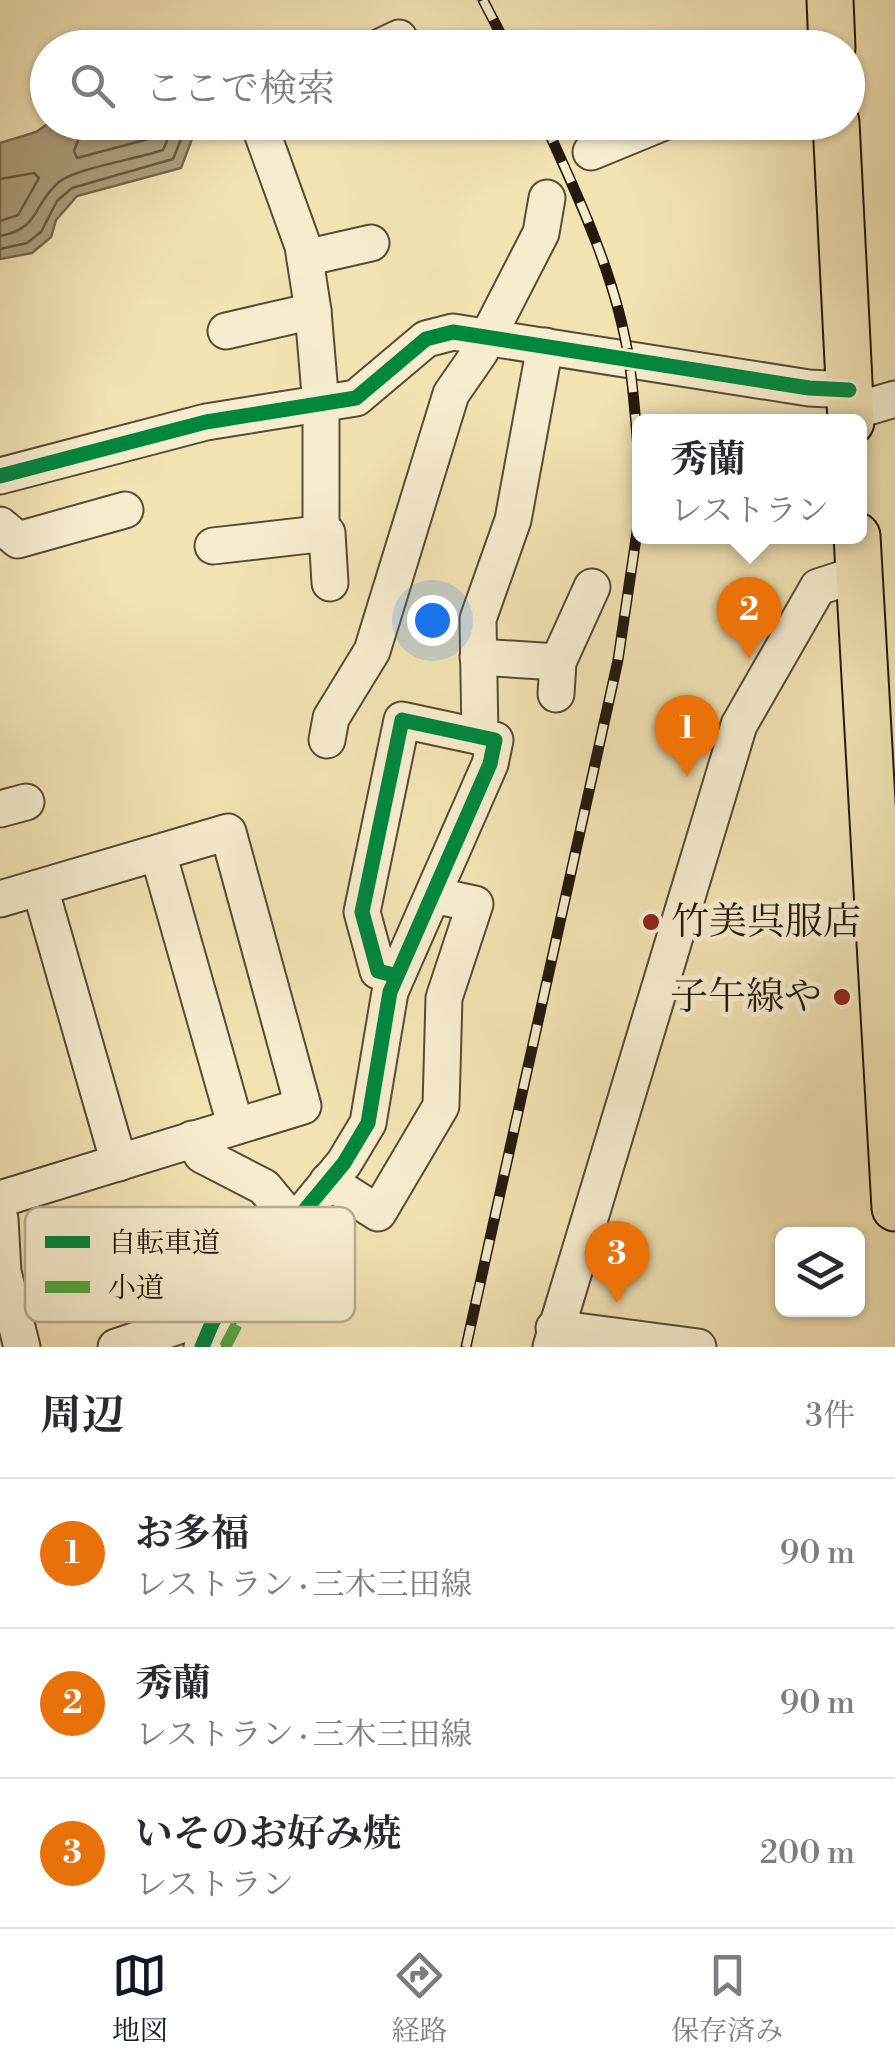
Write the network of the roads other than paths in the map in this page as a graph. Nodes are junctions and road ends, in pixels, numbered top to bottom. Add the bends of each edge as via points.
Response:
1 (830, 0) edge
2 (831, 30) edge
3 (265, 140) edge
4 (620, 140) edge
5 (837, 140) edge
6 (591, 152) dead end
7 (547, 198) dead end
8 (371, 243) dead end
9 (304, 258) junction
10 (313, 312) junction
11 (226, 331) dead end
12 (487, 337) junction
13 (544, 346) junction
14 (895, 399) edge
15 (321, 406) junction
16 (851, 408) edge
17 (0, 476) edge
18 (124, 510) dead end
19 (0, 524) edge
20 (322, 533) junction
21 (213, 546) dead end
22 (857, 556) edge
23 (330, 583) dead end
24 (592, 587) dead end
25 (478, 657) junction
26 (480, 737) junction
27 (328, 740) dead end
28 (158, 853) junction
29 (40, 888) junction
30 (432, 896) junction
31 (0, 899) edge
32 (398, 976) junction
33 (888, 1011) edge
34 (235, 1124) junction
35 (192, 1138) junction
36 (119, 1163) junction
37 (328, 1182) junction
38 (0, 1199) edge
39 (280, 1207) edge
40 (306, 1207) edge
41 (895, 1208) edge
42 (1, 1234) edge
43 (190, 1322) edge
44 (553, 1338) edge
45 (22, 1347) edge
46 (116, 1347) edge
47 (698, 1347) edge

1 - 2 main road
3 - 9 street
4 - 6 street
5 - 16 main road
7 - 12 street via 541,234
8 - 9 street
9 - 10 street
10 - 11 street
10 - 15 street
12 - 13 street
12 - 15 street via 452,332 426,339 356,398
12 - 27 street via 450,394 372,650 332,718
13 - 16 street via 809,388
13 - 25 street via 514,520 478,619
14 - 16 street
15 - 17 street via 206,422
15 - 20 street
18 - 19 street via 18,540
20 - 21 street
20 - 23 street via 327,532
22 - 33 main road
22 - 44 street via 818,587 739,725
24 - 25 street via 557,678
25 - 26 street
26 - 30 street via 495,740 490,764
26 - 32 street via 402,720 362,912 378,970
28 - 29 street
28 - 34 street
28 - 34 street via 228,832 303,1106
29 - 31 street
29 - 36 street
30 - 32 street
30 - 37 street via 475,904 444,998 440,1106 378,1212
32 - 37 street via 368,1123
33 - 41 main road
34 - 35 street
35 - 36 street
35 - 39 street via 202,1156 264,1187
36 - 38 street
37 - 40 street
42 - 45 street
43 - 46 street
44 - 47 street

